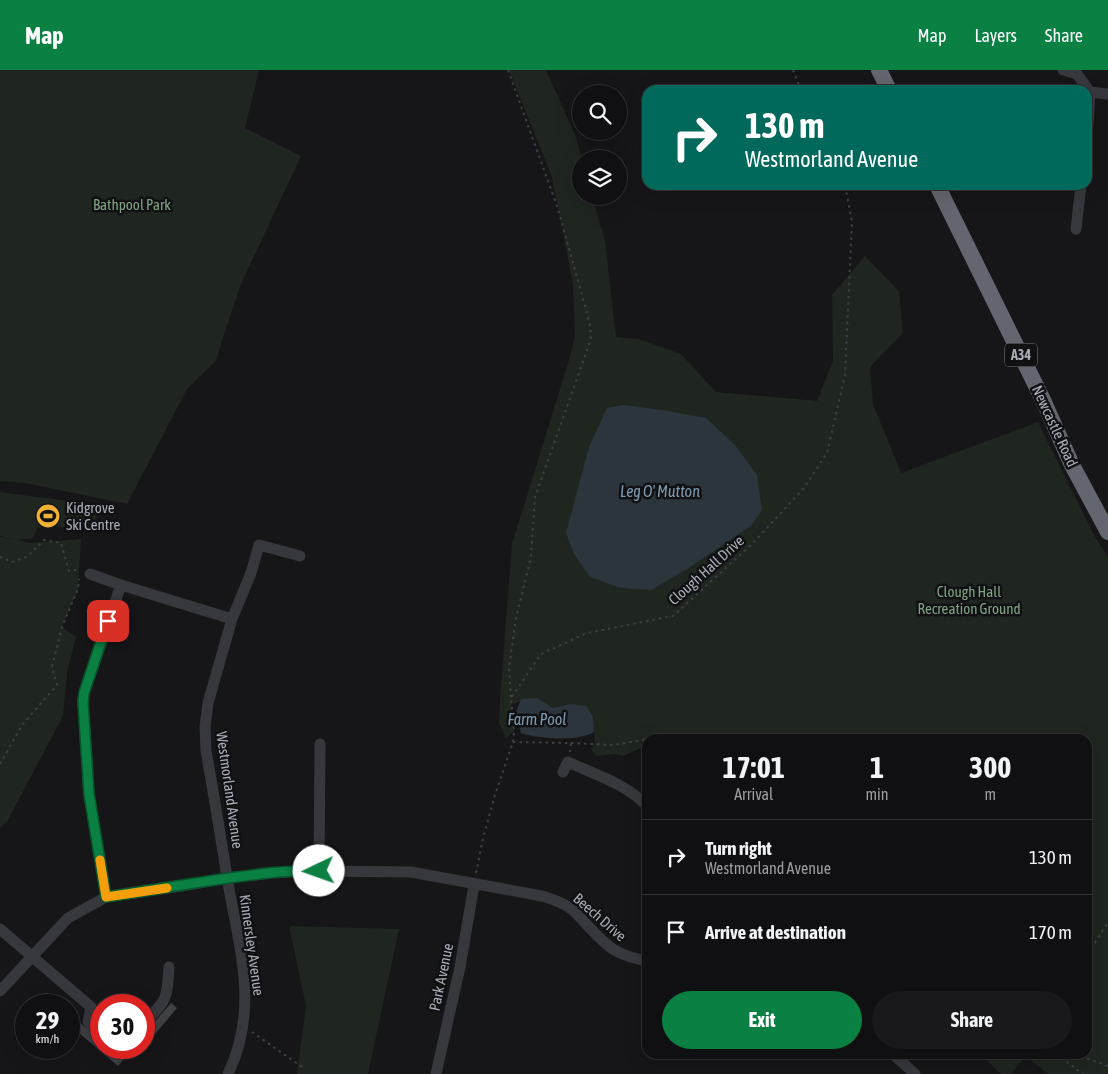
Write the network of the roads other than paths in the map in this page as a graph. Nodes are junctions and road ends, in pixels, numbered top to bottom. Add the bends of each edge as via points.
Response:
1 (879, 70) edge
2 (1063, 70) edge
3 (886, 85) edge
4 (1085, 85) edge
5 (1092, 92) edge
6 (1108, 94) edge
7 (939, 190) edge
8 (1080, 190) edge
9 (1076, 229) dead end
10 (1108, 532) edge
11 (300, 556) dead end
12 (85, 572) road end
13 (120, 585) junction
14 (232, 619) junction
15 (320, 744) dead end
16 (566, 767) road end
17 (642, 800) edge
18 (319, 871) junction
19 (227, 878) junction
20 (474, 885) junction
21 (106, 897) junction
22 (0, 929) edge
23 (32, 956) junction
24 (642, 960) edge
25 (168, 967) dead end
26 (0, 991) edge
27 (90, 1006) edge
28 (155, 1011) edge
29 (90, 1012) edge
30 (90, 1024) edge
31 (898, 1059) edge
32 (228, 1074) edge
33 (436, 1074) edge
34 (915, 1074) edge

1 - 3 highway
2 - 4 street via 1077,74
5 - 6 street
7 - 10 highway, Newcastle Road / A34 via 1072,465
8 - 9 street
11 - 14 street, Westmorland Avenue via 259,545
12 - 13 street
13 - 14 street
13 - 21 street via 83,702 89,794
14 - 19 street, Westmorland Avenue via 208,703 205,727
15 - 18 street
16 - 17 street via 622,786
18 - 19 street, Beech Drive
18 - 20 street, Beech Drive via 411,872
19 - 21 street, Beech Drive
19 - 32 street, Kinnersley Avenue via 245,984 244,1026
20 - 24 street, Beech Drive via 561,902 618,954
20 - 33 street, Park Avenue
21 - 23 street via 68,918
22 - 23 street
23 - 26 street
23 - 27 street
25 - 28 street via 167,994
29 - 30 street
31 - 34 street

